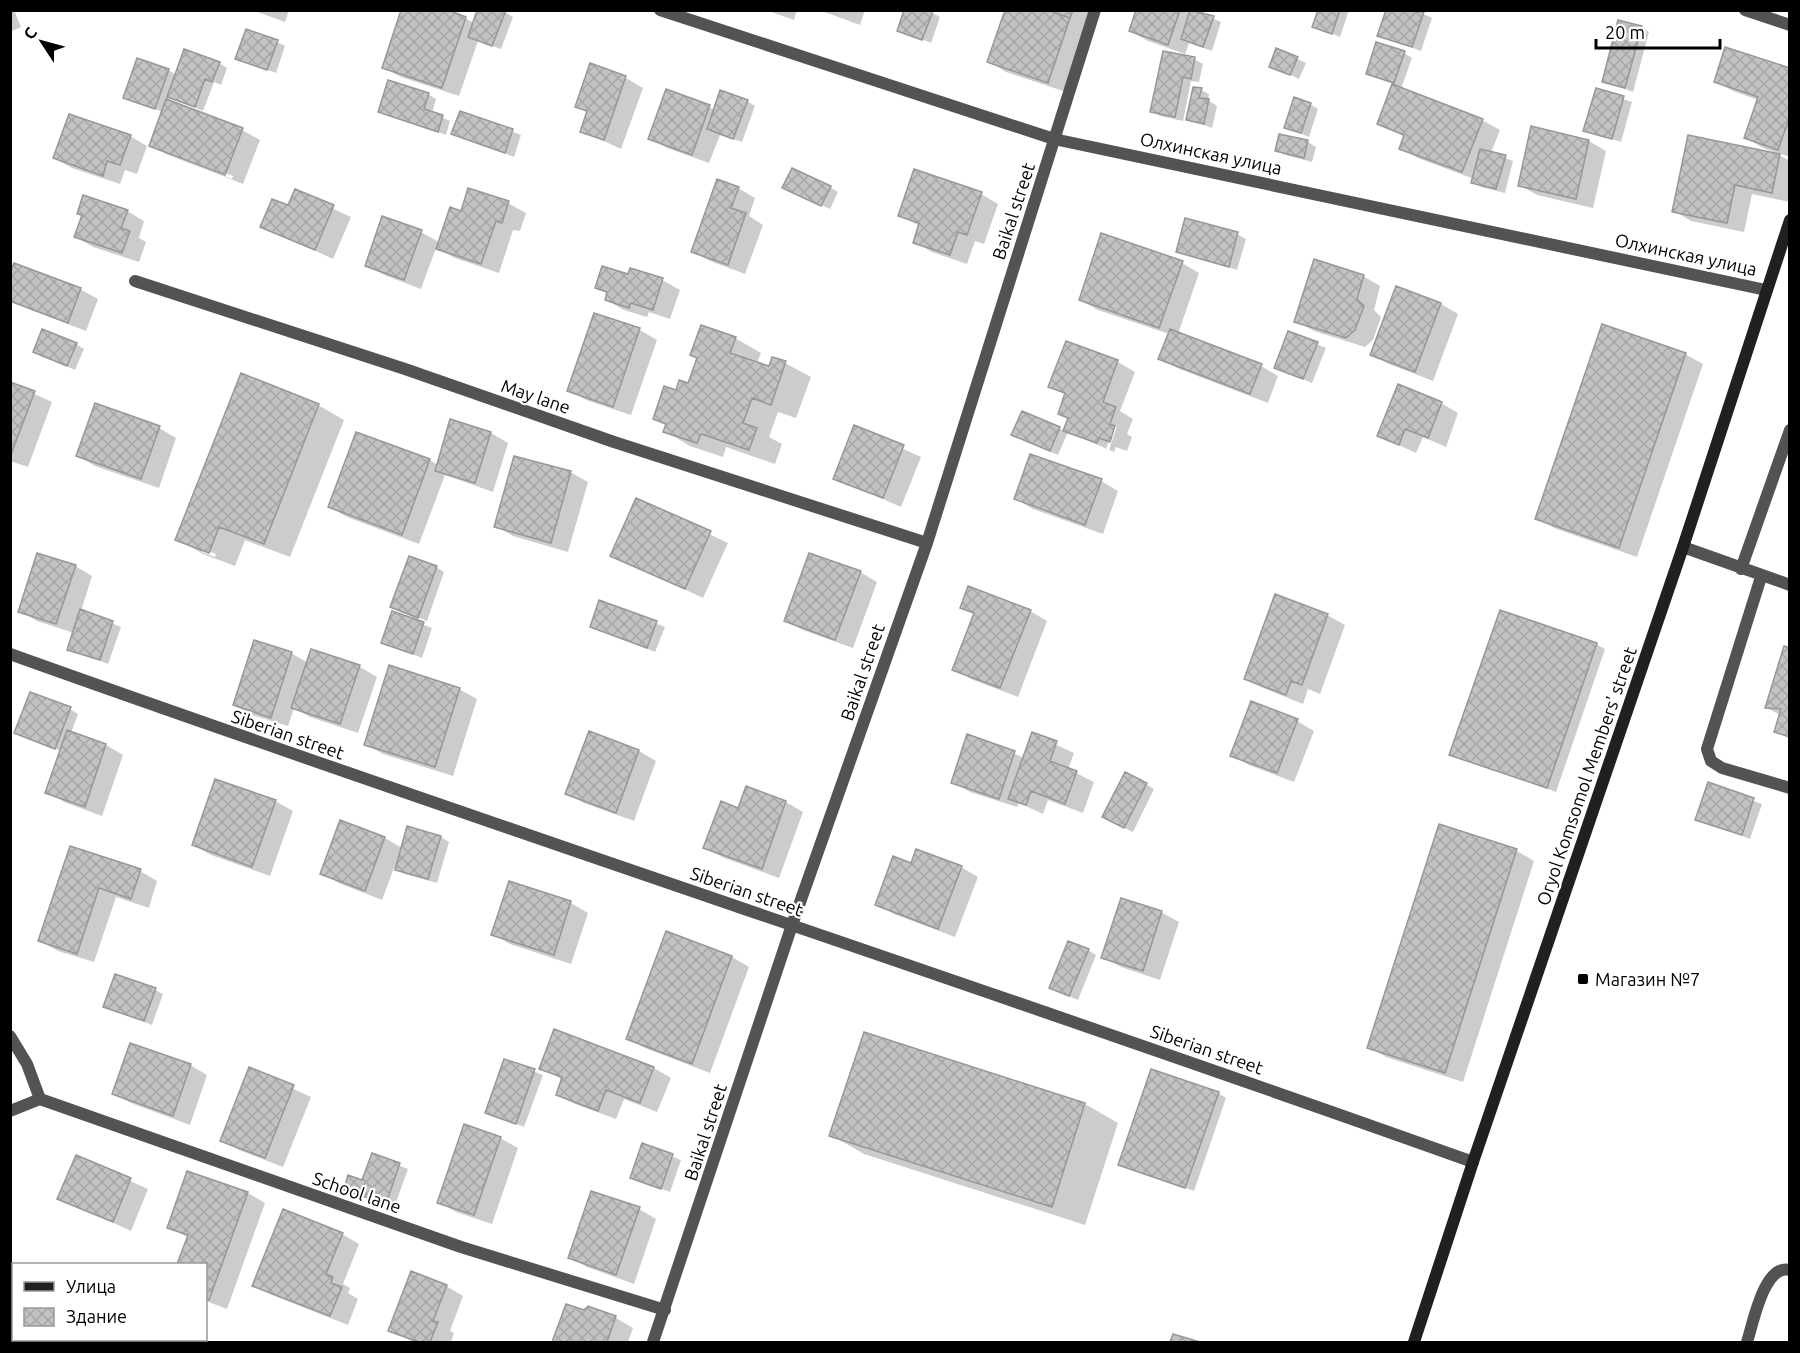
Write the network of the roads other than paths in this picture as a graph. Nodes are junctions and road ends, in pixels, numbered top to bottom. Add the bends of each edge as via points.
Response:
1 (660, 10) edge
2 (1095, 10) edge
3 (1745, 10) edge
4 (1790, 25) edge
5 (1054, 138) junction
6 (1790, 220) edge
7 (135, 281) dead end
8 (1766, 290) junction
9 (1790, 430) edge
10 (927, 543) junction
11 (1683, 548) junction
12 (1741, 569) junction
13 (1761, 576) junction
14 (1790, 585) edge
15 (10, 654) edge
16 (1790, 788) edge
17 (792, 925) junction
18 (10, 1036) edge
19 (40, 1099) junction
20 (10, 1111) edge
21 (1473, 1162) junction
22 (1790, 1270) edge
23 (665, 1310) junction
24 (653, 1342) edge
25 (1414, 1342) edge
26 (1747, 1342) edge

1 - 5 street, Олхинская улица
2 - 5 street, Baikal street
3 - 4 street
5 - 8 street, Олхинская улица
5 - 10 street, Baikal street
6 - 8 street, Oryol Komsomol Members' street
7 - 10 street, May lane
8 - 11 street, Oryol Komsomol Members' street
9 - 12 street
10 - 17 street, Baikal street
11 - 12 street
11 - 21 street, Oryol Komsomol Members' street
12 - 13 street
13 - 14 street
13 - 16 street via 1707,749 1712,761 1722,768
15 - 17 street, Siberian street
17 - 21 street, Siberian street
17 - 23 street, Baikal street
18 - 19 street via 27,1064
19 - 20 street
19 - 23 street, School lane via 461,1247
21 - 25 street, Oryol Komsomol Members' street
22 - 26 street via 1775,1272 1767,1282
23 - 24 street, Baikal street

